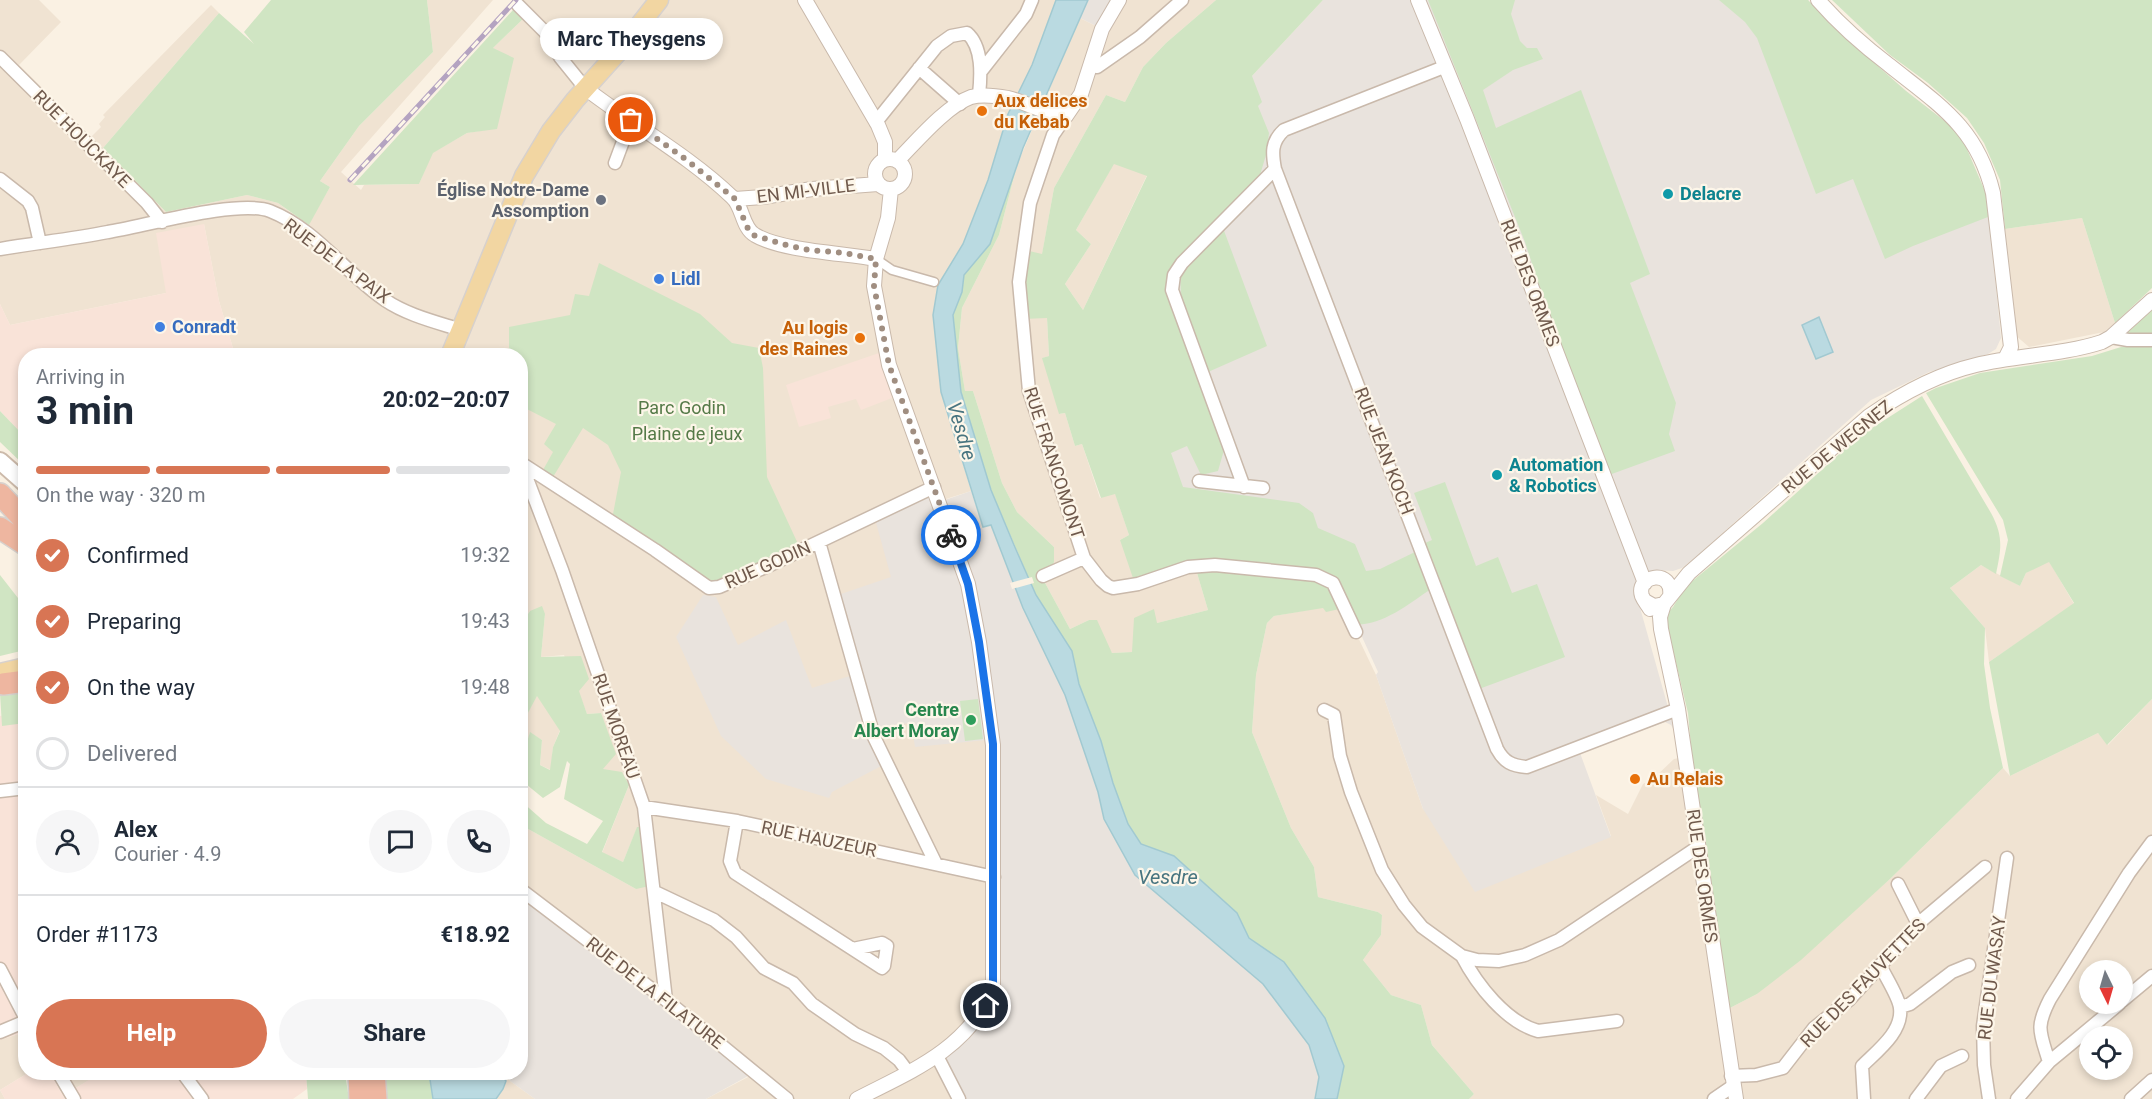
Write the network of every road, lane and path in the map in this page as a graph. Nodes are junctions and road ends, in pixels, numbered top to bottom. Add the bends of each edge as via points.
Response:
1 (659, 0) edge
2 (805, 0) edge
3 (1032, 0) edge
4 (1119, 0) edge
5 (1182, 0) edge
6 (1418, 0) edge
7 (1818, 0) edge
8 (518, 4) dead end
9 (0, 57) edge
10 (1097, 67) dead end
11 (1444, 67) junction
12 (919, 68) junction
13 (982, 70) junction
14 (585, 88) junction
15 (978, 95) junction
16 (960, 104) junction
17 (1060, 115) junction
18 (631, 120) junction
19 (876, 122) junction
20 (891, 160) junction
21 (615, 163) dead end
22 (1275, 169) junction
23 (0, 179) edge
24 (884, 186) junction
25 (735, 199) junction
26 (162, 222) junction
27 (40, 243) junction
28 (0, 249) edge
29 (876, 259) junction
30 (934, 282) dead end
31 (2152, 300) edge
32 (461, 330) junction
33 (2111, 338) junction
34 (2152, 340) edge
35 (453, 348) edge
36 (2005, 359) junction
37 (0, 461) edge
38 (528, 468) edge
39 (18, 477) edge
40 (528, 481) edge
41 (1199, 481) dead end
42 (934, 487) junction
43 (1244, 487) junction
44 (1263, 488) dead end
45 (0, 494) edge
46 (0, 506) edge
47 (18, 515) edge
48 (18, 518) edge
49 (0, 528) edge
50 (18, 539) edge
51 (819, 542) junction
52 (1084, 558) junction
53 (1639, 566) junction
54 (1689, 573) junction
55 (1043, 576) dead end
56 (1661, 578) junction
57 (1645, 583) junction
58 (1667, 600) junction
59 (1645, 601) junction
60 (1356, 632) dead end
61 (1665, 654) junction
62 (18, 671) edge
63 (18, 678) edge
64 (1, 681) edge
65 (18, 681) edge
66 (1678, 709) junction
67 (1324, 710) dead end
68 (18, 789) edge
69 (0, 791) edge
70 (644, 807) junction
71 (737, 821) junction
72 (2152, 842) edge
73 (1698, 847) junction
74 (2007, 858) dead end
75 (936, 864) junction
76 (1985, 867) dead end
77 (994, 877) junction
78 (1898, 884) dead end
79 (654, 892) junction
80 (528, 895) edge
81 (1918, 924) junction
82 (853, 950) dead end
83 (1462, 956) junction
84 (1880, 965) junction
85 (1969, 965) dead end
86 (0, 969) edge
87 (2152, 976) edge
88 (2133, 992) edge
89 (666, 1000) junction
90 (18, 1004) edge
91 (1900, 1006) junction
92 (2107, 1014) edge
93 (1617, 1021) dead end
94 (18, 1024) edge
95 (0, 1032) edge
96 (937, 1056) junction
97 (1962, 1056) dead end
98 (2049, 1062) junction
99 (908, 1072) junction
100 (63, 1080) edge
101 (188, 1080) edge
102 (363, 1080) edge
103 (2152, 1080) edge
104 (1733, 1087) edge
105 (74, 1099) edge
106 (202, 1099) edge
107 (376, 1099) edge
108 (788, 1099) edge
109 (857, 1099) edge
110 (960, 1099) edge
111 (1714, 1099) edge
112 (1864, 1099) edge
113 (1916, 1099) edge
114 (1989, 1099) edge
115 (2017, 1099) edge
116 (2131, 1099) edge

1 - 14 main road
2 - 19 street
3 - 13 street via 1026,14
4 - 17 street via 1102,29 1075,106
5 - 10 street via 1140,37
6 - 11 street, RUE DES ORMES
7 - 36 street via 1868,49 1953,117 1977,150 1993,193 2011,347
8 - 14 street via 545,32
9 - 26 street, RUE HOUCKAYE
11 - 22 street, RUE JEAN KOCH via 1284,130 1274,144
11 - 53 street, RUE DES ORMES
12 - 13 street via 937,46 951,36 967,33 973,38
12 - 16 street
12 - 19 street
13 - 15 street
14 - 18 street, EN MI-VILLE
14 - 32 main road via 524,176
15 - 16 street
15 - 17 street via 1008,98
16 - 20 street
17 - 52 street, RUE FRANCOMONT via 1030,204 1019,282 1029,391
18 - 21 street
18 - 25 street, EN MI-VILLE
19 - 20 street
20 - 24 street via 876,167 875,178
20 - 24 street via 904,168 904,177 900,185
22 - 43 street via 1182,262 1174,275 1172,290
22 - 66 street, RUE JEAN KOCH via 1502,758 1514,766 1527,767
23 - 27 street via 28,201
24 - 25 street, EN MI-VILLE via 812,189
24 - 29 street via 888,218
25 - 29 street, EN MI-VILLE via 753,235 809,250
26 - 27 street, RUE DE LA PAIX
26 - 32 street, RUE DE LA PAIX via 243,208 268,211 295,224 387,301
27 - 28 street, RUE DE LA PAIX
29 - 30 street via 892,270
29 - 42 street via 874,286 889,365
31 - 33 street, RUE DE WEGNEZ
32 - 35 main road
33 - 34 street, RUE DE WEGNEZ
33 - 36 street, RUE DE WEGNEZ via 2093,345
36 - 54 street, RUE DE WEGNEZ via 1974,365 1921,385 1869,416
37 - 39 main road
38 - 51 street, RUE GODIN via 709,588
40 - 70 street, RUE MOREAU
41 - 43 street
42 - 51 street, RUE GODIN
42 - 77 street via 964,570 977,632 993,744
43 - 44 street
45 - 47 highway
46 - 48 highway
49 - 50 highway
51 - 75 street via 874,737
52 - 55 street, RUE FRANCOMONT
52 - 60 street via 1101,580 1113,588 1188,567 1316,575 1333,583
53 - 56 street
53 - 57 street, RUE DES ORMES
54 - 56 street, RUE DE WEGNEZ
54 - 58 street, RUE DE WEGNEZ
56 - 57 street
56 - 58 street via 1670,586
57 - 59 street
58 - 59 street via 1654,606
58 - 61 street, RUE DES ORMES via 1660,617
59 - 61 street, RUE DES ORMES
61 - 66 street, RUE DES ORMES
62 - 64 main road
63 - 64 main road
64 - 65 highway
66 - 73 street, RUE DES ORMES
67 - 83 street via 1334,715 1351,792 1382,870 1422,927
68 - 69 street
70 - 71 street, RUE HAUZEUR
70 - 79 street, RUE MOREAU
71 - 75 street, RUE HAUZEUR
71 - 82 street via 730,861 735,873
72 - 98 street via 2040,1017
73 - 83 street via 1559,940 1499,961
73 - 104 street, RUE DES ORMES
74 - 114 street, RUE DU WASAY via 1983,1026
75 - 77 street, RUE HAUZEUR
76 - 81 street, RUE DES FAUVETTES
77 - 96 street via 993,992 965,1034
78 - 81 street
79 - 89 street, RUE MOREAU
79 - 99 street via 714,920 764,968 793,983 812,1004 855,1034 884,1048
80 - 89 street, RUE DE LA FILATURE
81 - 84 street, RUE DES FAUVETTES
83 - 93 street via 1476,982 1528,1029
84 - 91 street
84 - 104 street, RUE DES FAUVETTES via 1849,1000 1814,1028 1783,1068 1756,1075
85 - 91 street via 1952,972 1910,1004
86 - 90 street
87 - 88 street
89 - 108 street, RUE DE LA FILATURE
91 - 112 street via 1893,1034 1862,1066
92 - 98 street
94 - 95 street
96 - 99 street
96 - 110 street
97 - 113 street via 1941,1066
98 - 115 street
99 - 109 street
100 - 105 street
101 - 106 street
102 - 107 highway
103 - 116 street
104 - 111 street

